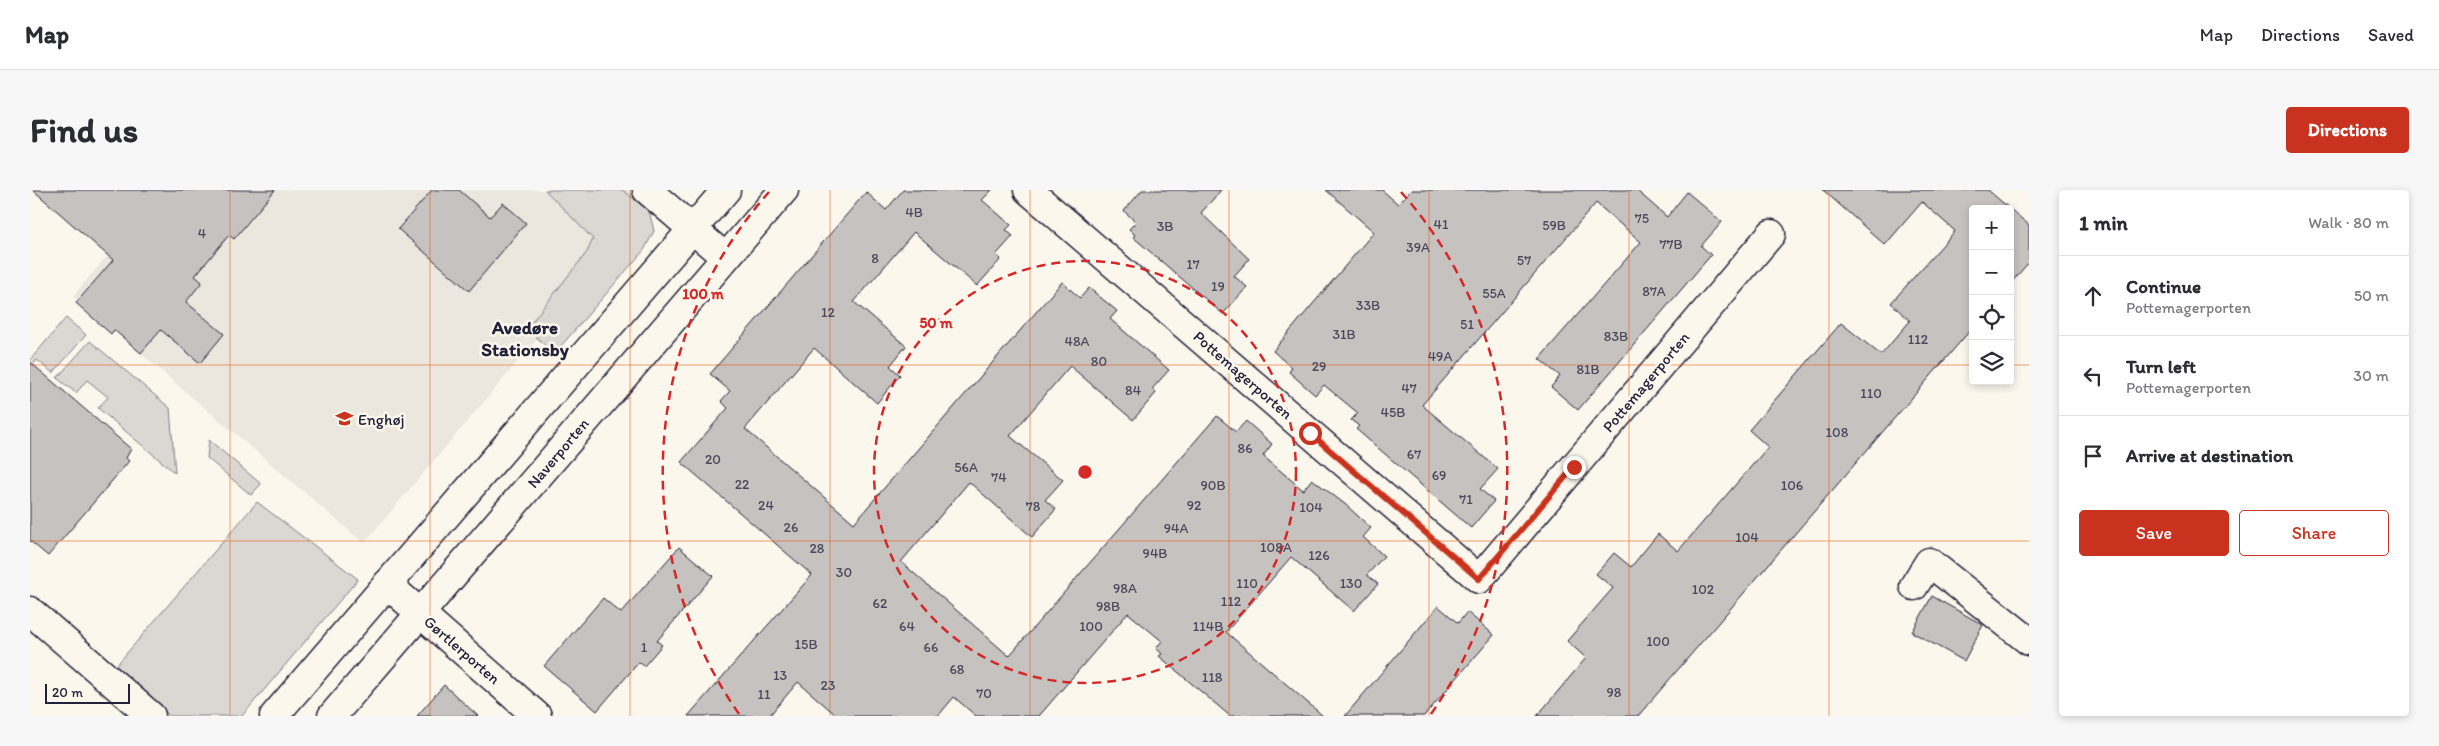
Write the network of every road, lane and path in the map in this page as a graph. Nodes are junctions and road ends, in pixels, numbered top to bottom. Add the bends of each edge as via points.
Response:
1 (647, 190) edge
2 (726, 190) edge
3 (784, 190) edge
4 (1028, 190) edge
5 (692, 229) junction
6 (1770, 234) dead end
7 (726, 257) junction
8 (387, 584) junction
9 (1914, 586) dead end
10 (30, 611) edge
11 (421, 614) junction
12 (2029, 641) edge
13 (151, 716) edge
14 (274, 716) edge
15 (332, 716) edge
16 (537, 716) edge

1 - 5 street
2 - 5 street
3 - 7 street, Naverporten
4 - 6 street, Pottemagerporten via 1479,579
5 - 7 street
5 - 8 street
7 - 11 street, Naverporten
8 - 11 street, Gørtlerporten
8 - 14 street
9 - 12 street via 1929,562
10 - 13 street
11 - 15 street, Naverporten
11 - 16 street, Gørtlerporten

